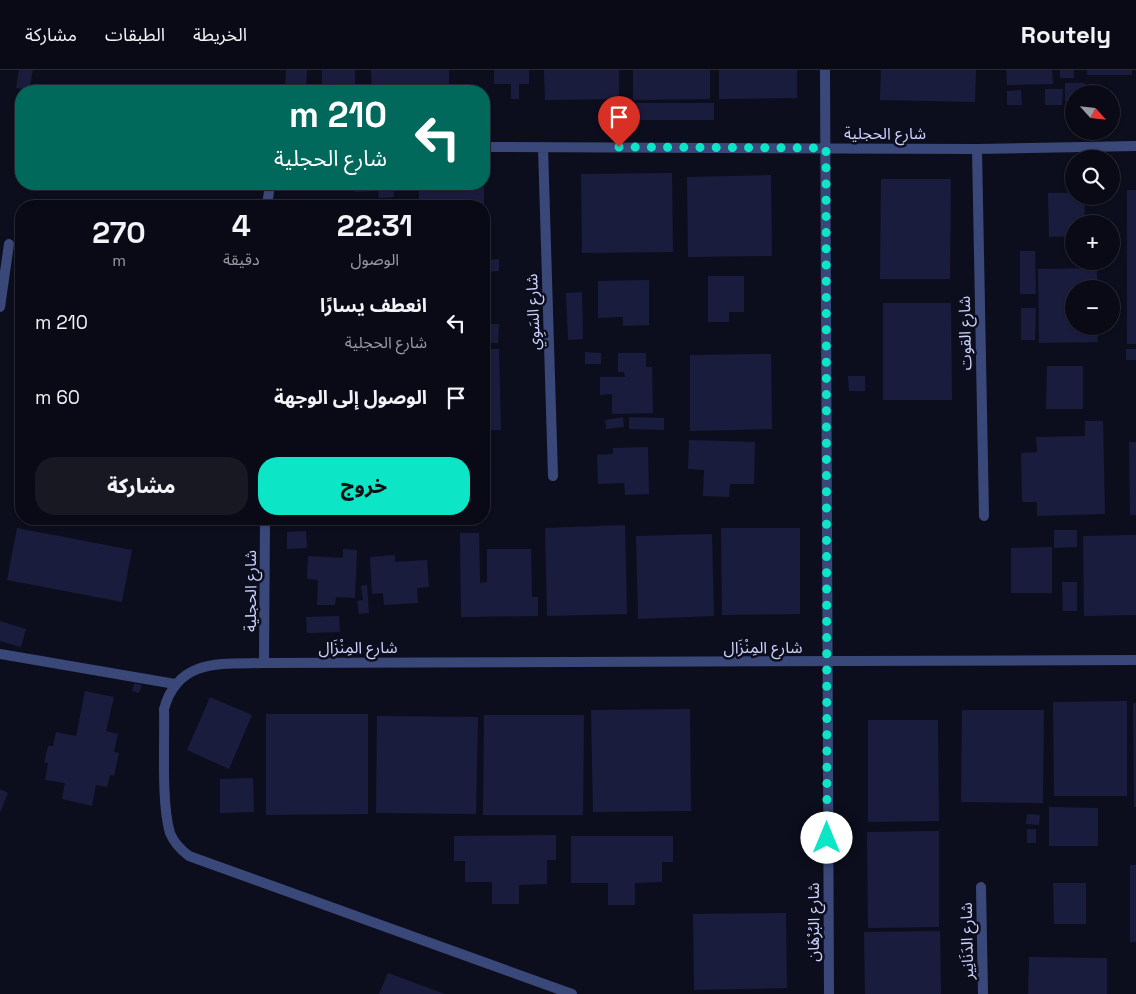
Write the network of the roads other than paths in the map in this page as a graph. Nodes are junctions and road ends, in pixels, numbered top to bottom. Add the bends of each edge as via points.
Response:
1 (825, 70) edge
2 (1136, 146) edge
3 (490, 147) edge
4 (543, 147) junction
5 (826, 148) junction
6 (977, 149) junction
7 (9, 244) dead end
8 (0, 307) edge
9 (553, 476) dead end
10 (984, 516) dead end
11 (265, 525) edge
12 (0, 654) edge
13 (1136, 660) edge
14 (826, 661) junction
15 (264, 663) junction
16 (175, 684) junction
17 (981, 887) dead end
18 (572, 994) edge
19 (829, 994) edge
20 (983, 994) edge

1 - 5 street, شارع البُرْهَان
2 - 6 street, شارع الحجلية
3 - 4 street, شارع الحجلية
4 - 5 street, شارع الحجلية
4 - 9 street, شارع السَوِي
5 - 6 street, شارع الحجلية
5 - 14 street, شارع البُرْهَان
6 - 10 street, شارع القوت
7 - 8 street
11 - 15 street, شارع الحجلية
12 - 16 street
13 - 14 street, شارع المِنْزَال
14 - 15 street, شارع المِنْزَال
14 - 19 street, شارع البُرْهَان
15 - 16 street, شارع المِنْزَال via 198,668
16 - 18 street, شارع المِنْزَال via 164,709 166,810 171,834 181,850 201,862
17 - 20 street, شارع الدَنَانِير

